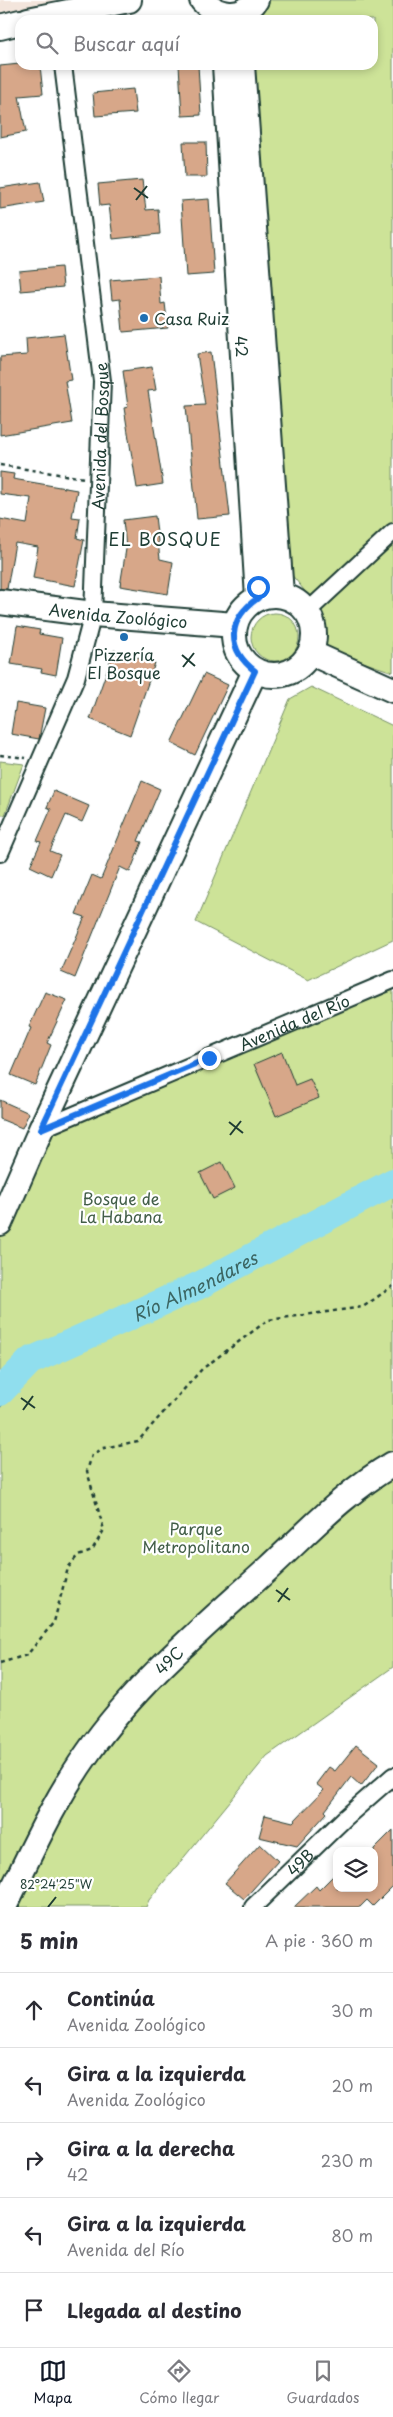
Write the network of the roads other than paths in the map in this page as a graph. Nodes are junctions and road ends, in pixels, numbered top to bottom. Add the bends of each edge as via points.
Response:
1 (129, 0) edge
2 (209, 9) edge
3 (247, 10) edge
4 (62, 15) edge
5 (15, 23) edge
6 (0, 27) edge
7 (64, 70) edge
8 (225, 70) edge
9 (242, 70) edge
10 (393, 532) edge
11 (270, 596) junction
12 (0, 602) edge
13 (307, 612) junction
14 (93, 614) junction
15 (235, 626) junction
16 (311, 653) junction
17 (255, 671) junction
18 (393, 690) edge
19 (5, 830) edge
20 (0, 853) edge
21 (393, 980) edge
22 (41, 1129) junction
23 (0, 1223) edge
24 (393, 1464) edge
25 (393, 1776) edge
26 (4, 1907) edge
27 (253, 1907) edge

1 - 4 street
2 - 3 street via 225,14
5 - 6 street
7 - 14 street, Avenida del Bosque via 102,382
8 - 11 street, 42
9 - 11 street, 42
10 - 13 street
11 - 13 street via 299,604
11 - 15 street via 246,606
12 - 14 street, Avenida Zoológico
13 - 16 street via 315,632
14 - 15 street, Avenida Zoológico
14 - 19 street, Avenida del Bosque via 76,678
15 - 17 street via 237,652
16 - 17 street via 299,668 281,676
16 - 18 street
17 - 22 street
19 - 20 street, Avenida del Bosque
21 - 22 street, Avenida del Río
22 - 23 street
24 - 26 street, 49C via 359,1486 321,1520 197,1634 114,1718 60,1796
25 - 27 street, 49B

